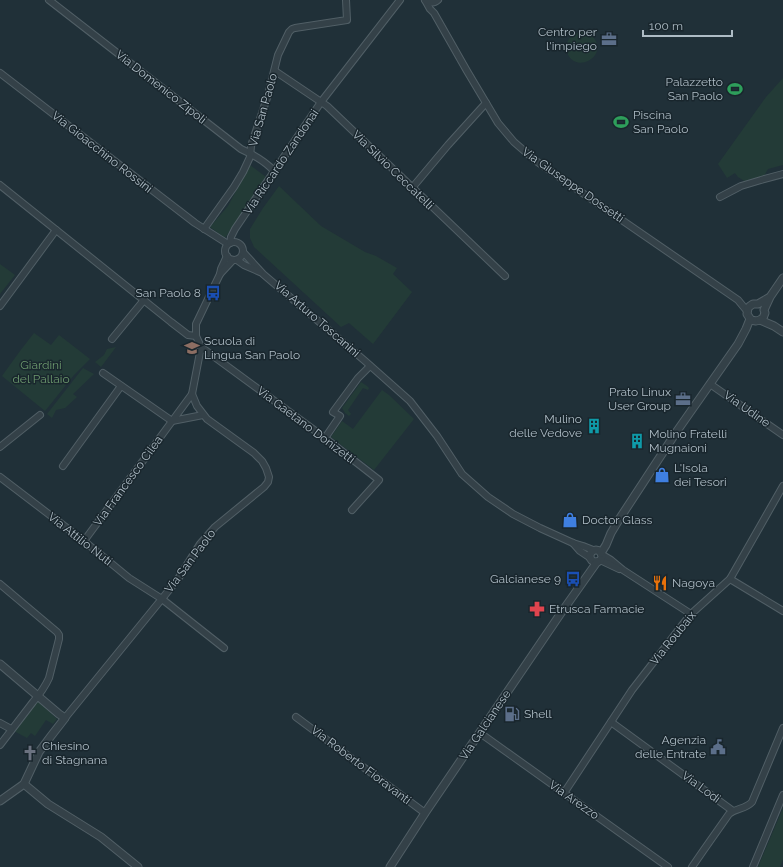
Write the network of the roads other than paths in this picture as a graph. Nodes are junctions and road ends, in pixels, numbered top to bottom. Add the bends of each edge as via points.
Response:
1 (49, 0) edge
2 (346, 0) edge
3 (400, 0) edge
4 (425, 0) edge
5 (437, 1) edge
6 (434, 13) junction
7 (275, 71) junction
8 (0, 73) edge
9 (321, 102) junction
10 (486, 103) junction
11 (250, 153) junction
12 (274, 171) junction
13 (783, 174) edge
14 (0, 185) edge
15 (412, 188) junction
16 (720, 197) dead end
17 (240, 222) junction
18 (204, 229) junction
19 (56, 230) junction
20 (238, 242) junction
21 (229, 243) junction
22 (243, 252) junction
23 (227, 256) junction
24 (235, 260) junction
25 (220, 274) junction
26 (263, 274) junction
27 (505, 276) dead end
28 (783, 278) edge
29 (770, 297) junction
30 (144, 300) junction
31 (738, 300) junction
32 (755, 304) junction
33 (0, 306) edge
34 (747, 311) junction
35 (765, 312) junction
36 (755, 320) junction
37 (774, 326) junction
38 (783, 332) edge
39 (196, 336) junction
40 (112, 339) dead end
41 (200, 347) junction
42 (370, 366) junction
43 (103, 373) dead end
44 (710, 384) junction
45 (121, 386) junction
46 (192, 394) junction
47 (40, 415) dead end
48 (203, 415) junction
49 (172, 421) junction
50 (783, 435) edge
51 (325, 438) junction
52 (0, 447) edge
53 (63, 466) dead end
54 (0, 477) edge
55 (783, 486) edge
56 (352, 510) dead end
57 (84, 541) junction
58 (596, 556) junction
59 (730, 579) junction
60 (0, 584) edge
61 (162, 599) junction
62 (783, 611) edge
63 (691, 614) junction
64 (224, 648) dead end
65 (0, 664) edge
66 (38, 696) junction
67 (296, 717) dead end
68 (66, 718) junction
69 (611, 722) junction
70 (0, 723) edge
71 (783, 728) edge
72 (11, 729) junction
73 (480, 733) junction
74 (0, 745) edge
75 (24, 784) junction
76 (564, 793) junction
77 (783, 795) edge
78 (0, 801) edge
79 (733, 811) junction
80 (425, 812) junction
81 (138, 867) edge
82 (390, 867) edge
83 (668, 867) edge
84 (692, 867) edge
85 (753, 867) edge

1 - 11 street, Via Domenico Zipoli
2 - 7 street, Via San Paolo via 347,20 291,30 278,55
3 - 9 street, Via Riccardo Zandonai
4 - 5 street via 430,3
4 - 6 street, Via Giuseppe Dossetti
5 - 6 street
6 - 10 street, Via Giuseppe Dossetti
7 - 9 street, Via Silvio Ceccatelli
7 - 11 street, Via San Paolo
8 - 18 street, Via Gioacchino Rossini
9 - 12 street, Via Riccardo Zandonai
9 - 15 street, Via Silvio Ceccatelli
10 - 15 street
10 - 31 street, Via Giuseppe Dossetti via 508,136 536,161
11 - 12 street, Via Domenico Zipoli
11 - 18 street, Via San Paolo via 243,172
12 - 17 street, Via Riccardo Zandonai
13 - 16 street via 741,186
14 - 19 street
15 - 27 street, Via Silvio Ceccatelli
17 - 20 street, Via Riccardo Zandonai
17 - 21 street, Via Riccardo Zandonai
18 - 21 street
19 - 30 street
19 - 33 street
20 - 21 street
20 - 22 street
21 - 23 street via 225,250
22 - 24 street via 240,258
22 - 26 street, Via Arturo Toscanini
23 - 24 street
23 - 25 street
24 - 25 street
24 - 26 street, Via Arturo Toscanini
25 - 39 street via 196,324
26 - 42 street, Via Arturo Toscanini
28 - 29 street, Via Galcianese
29 - 32 street, Via Galcianese
29 - 35 street, Via Galcianese
30 - 39 street via 188,334
30 - 40 street
31 - 32 street, Via Giuseppe Dossetti
31 - 34 street, Via Giuseppe Dossetti
32 - 34 street, Via Galcianese
32 - 35 street via 762,306
34 - 36 street via 748,316
35 - 36 street, Via Galcianese via 763,318
35 - 37 street
36 - 37 street
36 - 44 street, Via Galcianese
37 - 38 street
39 - 41 street
41 - 46 street
41 - 51 street, Via Gaetano Donizetti
42 - 51 street, Via Arturo Toscanini via 358,378 334,412 340,416
42 - 58 street, Via Arturo Toscanini via 410,401 462,474 488,497 517,516 583,546
43 - 45 street
44 - 50 street, Via Udine
44 - 58 street, Via Galcianese
45 - 49 street
45 - 53 street
46 - 48 street, Via San Paolo
46 - 49 street, Via Francesco Cilea
47 - 52 street
48 - 49 street
48 - 61 street, Via San Paolo via 262,461 269,477 268,482 215,527 200,544
49 - 57 street, Via Francesco Cilea
51 - 56 street, Via Gaetano Donizetti via 379,480
54 - 57 street, Via Attilio Nuti
55 - 59 street, Via Roubaix
57 - 61 street, Via Attilio Nuti via 129,578
58 - 63 street, Via Arturo Toscanini
58 - 73 street, Via Galcianese via 581,584
59 - 62 street
59 - 63 street, Via Roubaix
60 - 66 street via 59,635 49,678
61 - 64 street, Via San Paolo
61 - 68 street, Via San Paolo
63 - 69 street, Via Roubaix via 632,690
65 - 66 street
66 - 68 street
66 - 72 street
67 - 80 street, Via Roberto Fioravanti
68 - 75 street, Via San Paolo via 39,752
69 - 76 street, Via Roubaix
69 - 79 street, Via Lodi
70 - 72 street
71 - 79 street via 752,802
72 - 74 street
73 - 76 street, Via Arezzo
73 - 80 street, Via Galcianese
75 - 78 street
75 - 81 street via 48,804 101,837
76 - 83 street, Via Arezzo
77 - 85 street
79 - 84 street
80 - 82 street, Via Galcianese

